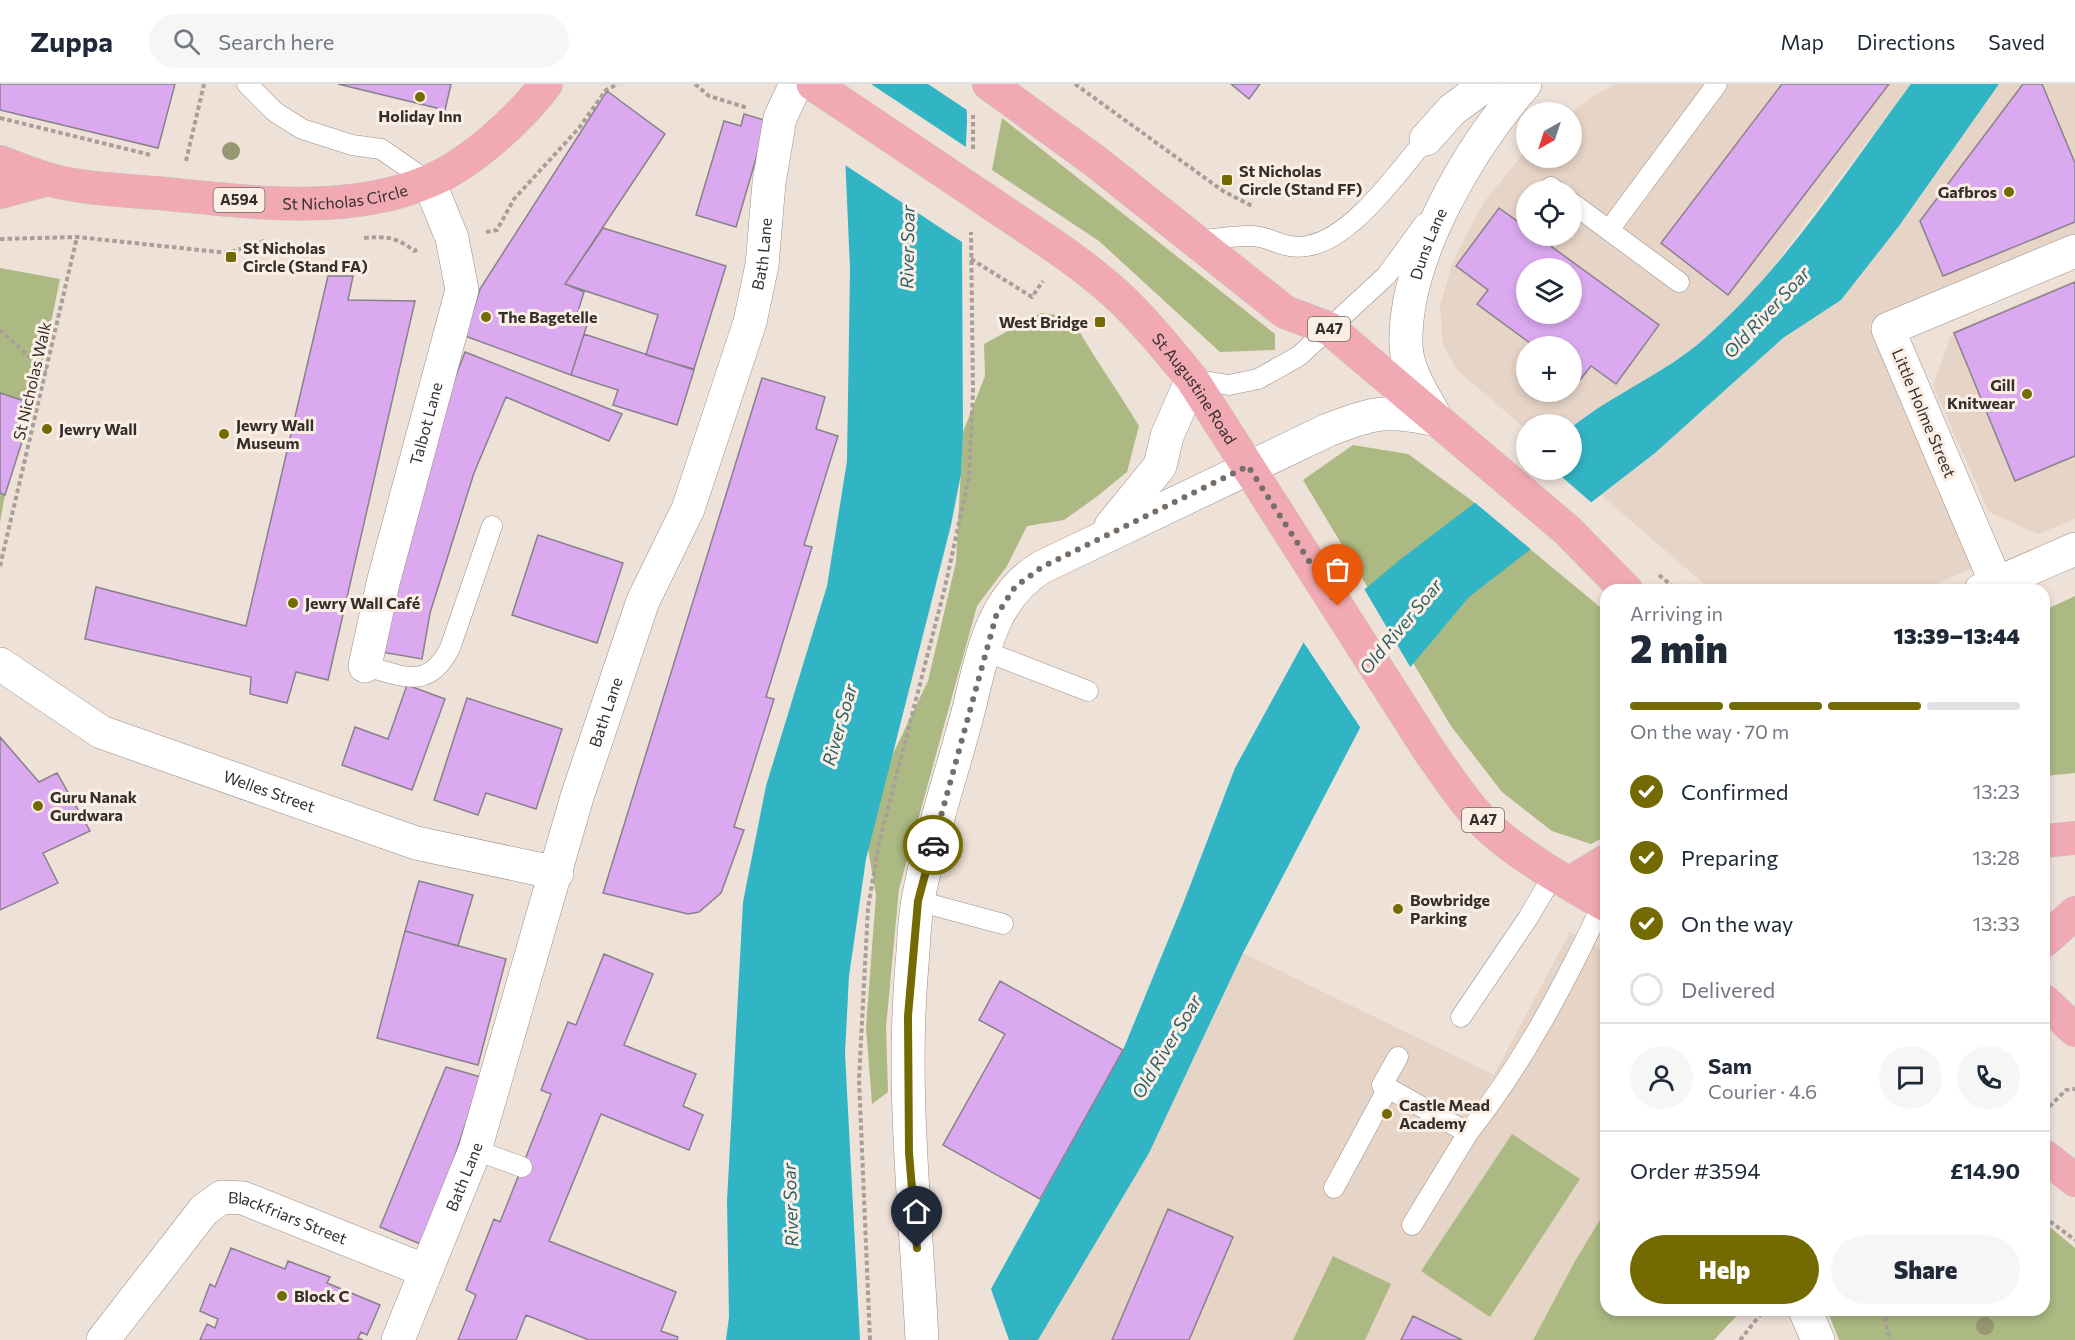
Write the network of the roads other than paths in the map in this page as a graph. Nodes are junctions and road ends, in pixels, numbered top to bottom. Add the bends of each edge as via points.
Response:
1 (247, 84) edge
2 (546, 84) edge
3 (796, 84) edge
4 (813, 84) edge
5 (1487, 84) edge
6 (1525, 84) edge
7 (1717, 84) edge
8 (988, 95) edge
9 (1426, 139) joint
10 (0, 162) edge
11 (48, 179) junction
12 (429, 182) junction
13 (1454, 183) junction
14 (0, 192) edge
15 (1582, 210) edge
16 (1609, 230) junction
17 (1198, 241) junction
18 (2075, 251) edge
19 (1679, 282) dead end
20 (1330, 329) junction
21 (1192, 379) junction
22 (1444, 426) junction
23 (1248, 466) junction
24 (492, 526) dead end
25 (1102, 536) junction
26 (2075, 549) edge
27 (1620, 584) edge
28 (1988, 584) edge
29 (1994, 584) edge
30 (984, 651) junction
31 (0, 664) edge
32 (365, 666) joint
33 (1088, 691) dead end
34 (2075, 838) edge
35 (2050, 840) edge
36 (1600, 863) edge
37 (557, 873) junction
38 (1562, 878) junction
39 (918, 901) junction
40 (1600, 901) edge
41 (2075, 913) edge
42 (1600, 914) edge
43 (1003, 924) dead end
44 (2050, 936) edge
45 (1461, 1017) dead end
46 (1398, 1057) dead end
47 (1388, 1088) junction
48 (1468, 1133) junction
49 (475, 1150) junction
50 (2050, 1161) edge
51 (522, 1167) dead end
52 (2075, 1180) edge
53 (1334, 1188) dead end
54 (1412, 1225) dead end
55 (426, 1271) junction
56 (1808, 1316) edge
57 (103, 1340) edge
58 (398, 1340) edge
59 (922, 1340) edge
60 (1818, 1340) edge

1 - 12 lane via 275,111 302,129 352,145 381,149
2 - 12 main road, St Nicholas Circle / A594 via 519,116 472,155
3 - 37 street, Bath Lane via 780,118 769,183 762,265 750,322 688,509 643,601 577,797
4 - 21 main road, St Augustine Road / A47, bridge via 979,212 1062,252 1115,294
5 - 9 street via 1452,110
6 - 13 street, Duns Lane
7 - 16 lane
8 - 17 main road, A47 via 1095,161
9 - 17 lane via 1354,220 1326,239 1307,246 1281,246 1255,236
10 - 11 main road, St Nicholas Circle / A594
11 - 12 main road, St Nicholas Circle / A594 via 159,194 309,203 354,201
11 - 14 main road, A594
12 - 32 street, Talbot Lane via 452,238 462,290 383,583
13 - 20 lane via 1386,276
13 - 22 street, Duns Lane via 1423,257 1412,296 1406,347 1412,375
15 - 16 lane
16 - 19 lane
17 - 20 main road, A47 via 1285,312
18 - 28 street, Little Holme Street via 1888,329
20 - 21 lane via 1299,356 1258,379 1229,385
20 - 22 main road, A47
21 - 23 main road, St Augustine Road / A47
21 - 25 street via 1167,436 1160,466
22 - 23 street via 1400,412 1371,414
22 - 27 main road, A47 via 1567,530
23 - 25 street
23 - 38 main road, St Augustine Road / A47 via 1454,785 1486,823 1527,857
24 - 32 lane via 441,665 417,679
25 - 30 street via 1042,567 1015,587 996,616
26 - 29 street, Little Holme Street
30 - 33 lane
30 - 39 street
31 - 37 street, Welles Street via 101,732 416,843
34 - 35 main road
36 - 38 main road
37 - 49 street, Bath Lane
38 - 40 main road, St Augustine Road / A47
38 - 45 lane via 1528,918
39 - 43 lane
39 - 59 street via 908,1016 909,1153
41 - 44 main road
42 - 48 lane via 1498,1095
46 - 47 lane via 1382,1085
47 - 48 lane
47 - 53 lane
48 - 54 lane
49 - 51 lane
49 - 55 street, Bath Lane
50 - 52 main road
55 - 57 street, Blackfriars Street via 243,1198 222,1197 204,1210
55 - 58 street, Bath Lane
56 - 60 street

